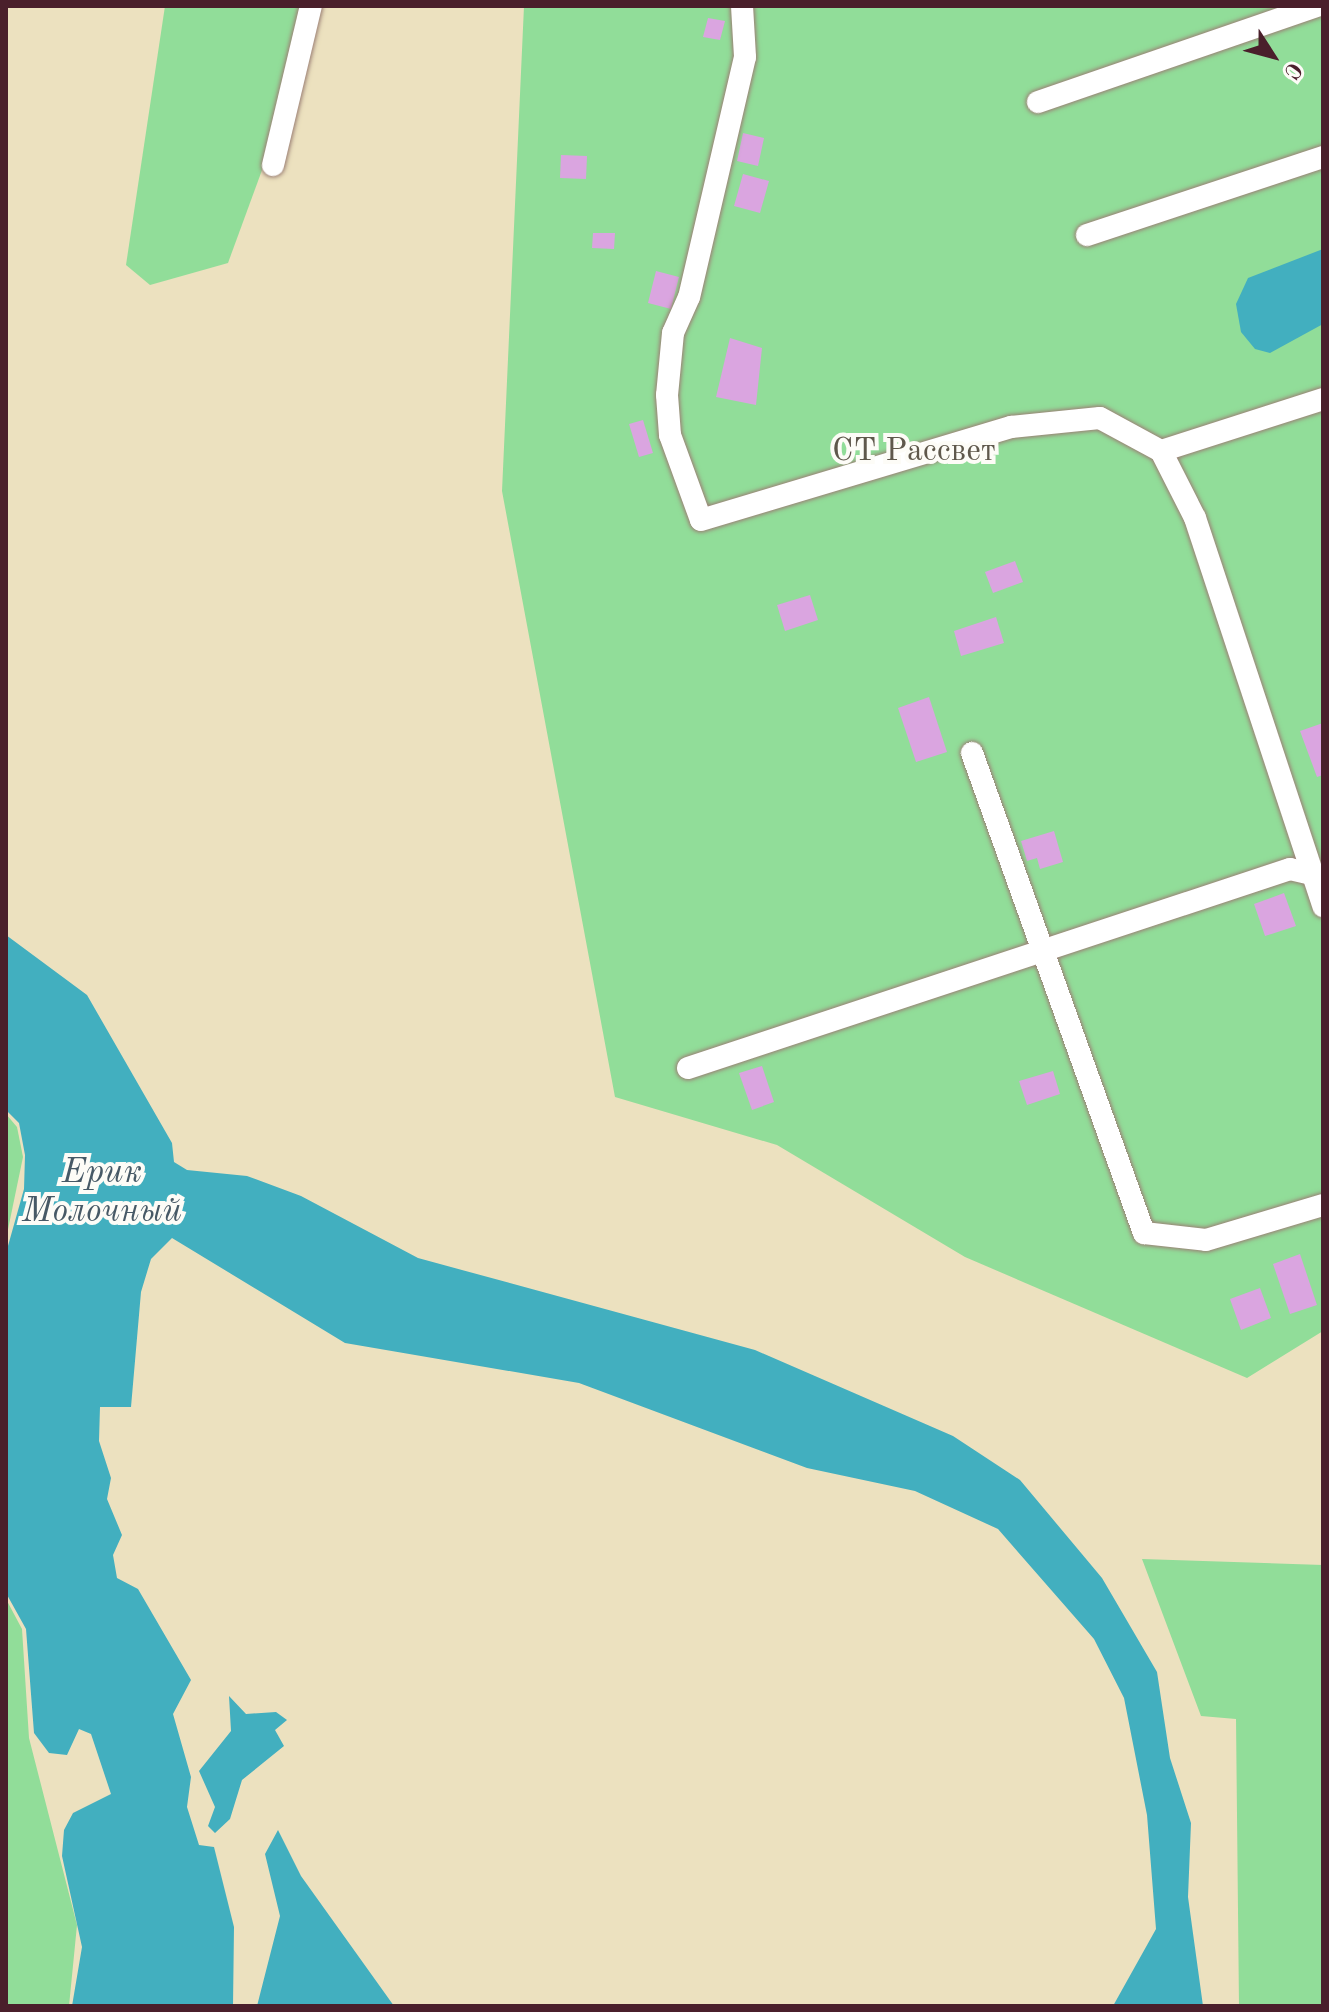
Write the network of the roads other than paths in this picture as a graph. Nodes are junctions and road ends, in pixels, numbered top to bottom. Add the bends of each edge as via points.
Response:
1 (311, 6) edge
2 (742, 6) edge
3 (1317, 6) edge
4 (1038, 102) dead end
5 (1323, 157) edge
6 (273, 165) dead end
7 (1087, 235) dead end
8 (1323, 399) edge
9 (1161, 451) junction
10 (972, 753) dead end
11 (1318, 877) edge
12 (1323, 906) edge
13 (1044, 949) junction
14 (688, 1068) dead end
15 (1323, 1205) edge

1 - 6 street
2 - 9 street via 745,57 689,297 673,333 667,395 670,435 701,520 1011,427 1100,418
3 - 4 street
5 - 7 street
8 - 9 street
9 - 11 street via 1195,518
10 - 13 street
11 - 12 street
11 - 13 street via 1290,869
13 - 14 street
13 - 15 street via 1144,1233 1206,1240

